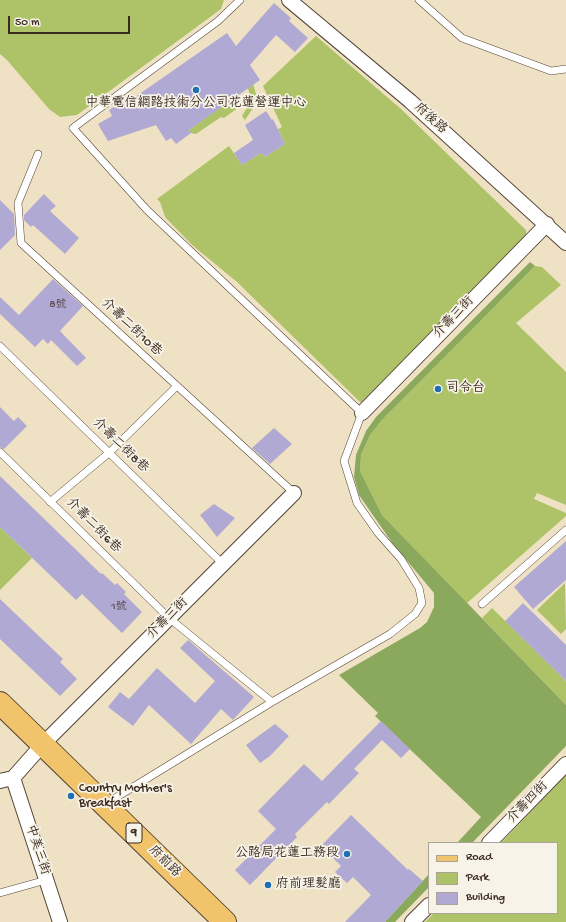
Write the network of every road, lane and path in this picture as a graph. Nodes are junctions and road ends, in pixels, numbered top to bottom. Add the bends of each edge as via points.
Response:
1 (240, 0) edge
2 (289, 0) edge
3 (418, 0) edge
4 (566, 69) edge
5 (38, 154) dead end
6 (546, 224) junction
7 (566, 243) edge
8 (0, 346) edge
9 (177, 386) junction
10 (362, 413) junction
11 (0, 452) edge
12 (110, 452) junction
13 (294, 493) joint
14 (50, 502) junction
15 (566, 530) edge
16 (223, 564) junction
17 (482, 604) dead end
18 (169, 618) junction
19 (272, 702) junction
20 (0, 703) edge
21 (43, 744) junction
22 (566, 764) edge
23 (7, 779) edge
24 (105, 804) junction
25 (490, 842) edge
26 (46, 880) junction
27 (0, 893) edge
28 (428, 906) edge
29 (60, 922) edge
30 (225, 922) edge
31 (412, 922) edge

1 - 10 lane via 218,21 73,128 147,210
2 - 6 street, 府後路 via 410,102
3 - 4 lane via 462,38 551,70
5 - 9 lane, 介壽二街10巷 via 18,203 21,243
6 - 7 street, 府後路
6 - 10 street, 介壽三街
8 - 12 lane, 介壽二街8巷
9 - 12 lane
9 - 13 lane, 介壽二街10巷
10 - 19 lane via 344,461 357,503 378,533 401,559 419,588 422,603 415,614 390,634
11 - 14 lane, 介壽二街6巷
12 - 14 lane
12 - 16 lane, 介壽二街8巷
13 - 16 street, 介壽三街
14 - 18 lane, 介壽二街6巷
15 - 17 lane
16 - 18 street, 介壽三街
18 - 19 lane, 介壽二街6巷
18 - 21 street, 介壽三街
19 - 24 lane
20 - 21 main road, 府前路 / 9
21 - 23 street, 介壽三街
21 - 24 main road, 府前路 / 9
22 - 25 street, 介壽四街
23 - 26 street, 中美三街
24 - 30 main road, 府前路 / 9
26 - 27 lane
26 - 29 street, 中美三街
28 - 31 street

